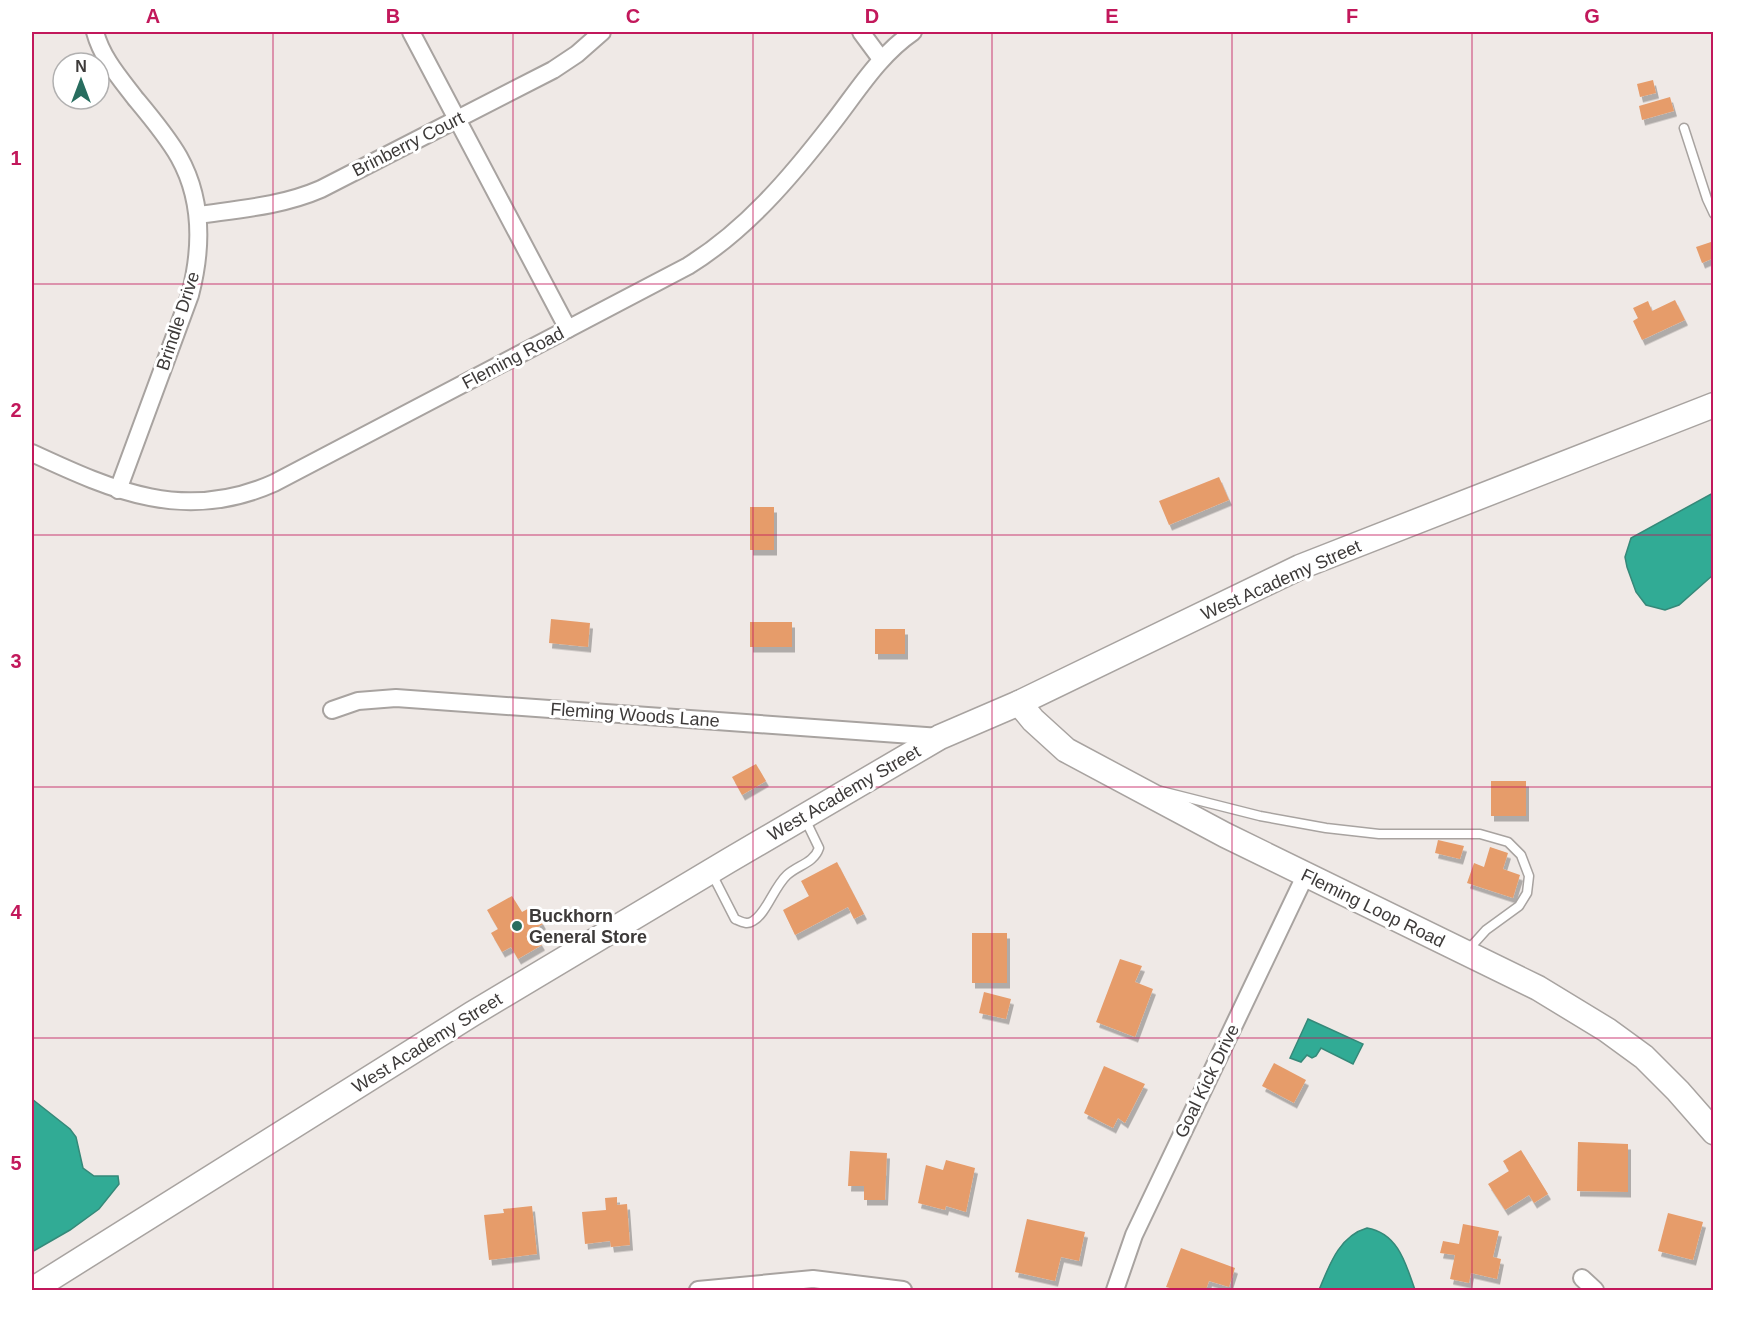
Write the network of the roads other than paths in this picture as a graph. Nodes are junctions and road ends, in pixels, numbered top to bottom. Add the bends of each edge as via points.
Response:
1 (94, 32) edge
2 (411, 32) edge
3 (602, 32) edge
4 (861, 32) edge
5 (913, 32) edge
6 (881, 60) junction
7 (457, 119) junction
8 (1684, 128) dead end
9 (1713, 214) edge
10 (198, 215) junction
11 (568, 329) junction
12 (1713, 405) edge
13 (32, 453) edge
14 (118, 490) junction
15 (1019, 703) junction
16 (332, 710) dead end
17 (940, 737) junction
18 (1128, 784) junction
19 (804, 816) junction
20 (711, 871) junction
21 (1305, 874) junction
22 (1466, 953) junction
23 (1713, 1132) edge
24 (1582, 1278) dead end
25 (32, 1290) edge
26 (698, 1290) edge
27 (903, 1290) edge
28 (1115, 1290) edge
29 (1595, 1290) edge

1 - 10 street, Brindle Drive via 108,63 179,157 192,187
2 - 7 street
3 - 7 street, Brinberry Court via 553,70
4 - 6 street
5 - 6 street, Fleming Road
6 - 11 street, Fleming Road via 795,170 733,235 688,266
7 - 10 street, Brinberry Court via 299,198
7 - 11 street
8 - 9 lane
10 - 14 street, Brindle Drive via 197,262 190,295
11 - 14 street, Fleming Road via 250,494 195,503
12 - 15 main road, West Academy Street via 1300,567
13 - 14 street, Fleming Road
15 - 17 main road, West Academy Street
15 - 18 main road, Fleming Loop Road via 1066,750
16 - 17 street, Fleming Woods Lane via 358,701 396,698
17 - 19 main road, West Academy Street
18 - 21 main road, Fleming Loop Road
18 - 22 lane via 1326,828 1379,834 1480,834 1508,842 1521,855 1529,876 1527,893 1520,906 1486,930
19 - 20 main road, West Academy Street
19 - 20 lane via 819,848 816,856 788,875 755,921 735,919
20 - 25 main road, West Academy Street via 472,1014
21 - 22 main road, Fleming Loop Road
21 - 28 street, Goal Kick Drive via 1134,1235
22 - 23 main road, Fleming Loop Road via 1538,988 1607,1030 1644,1057
24 - 29 street
26 - 27 street via 813,1279

